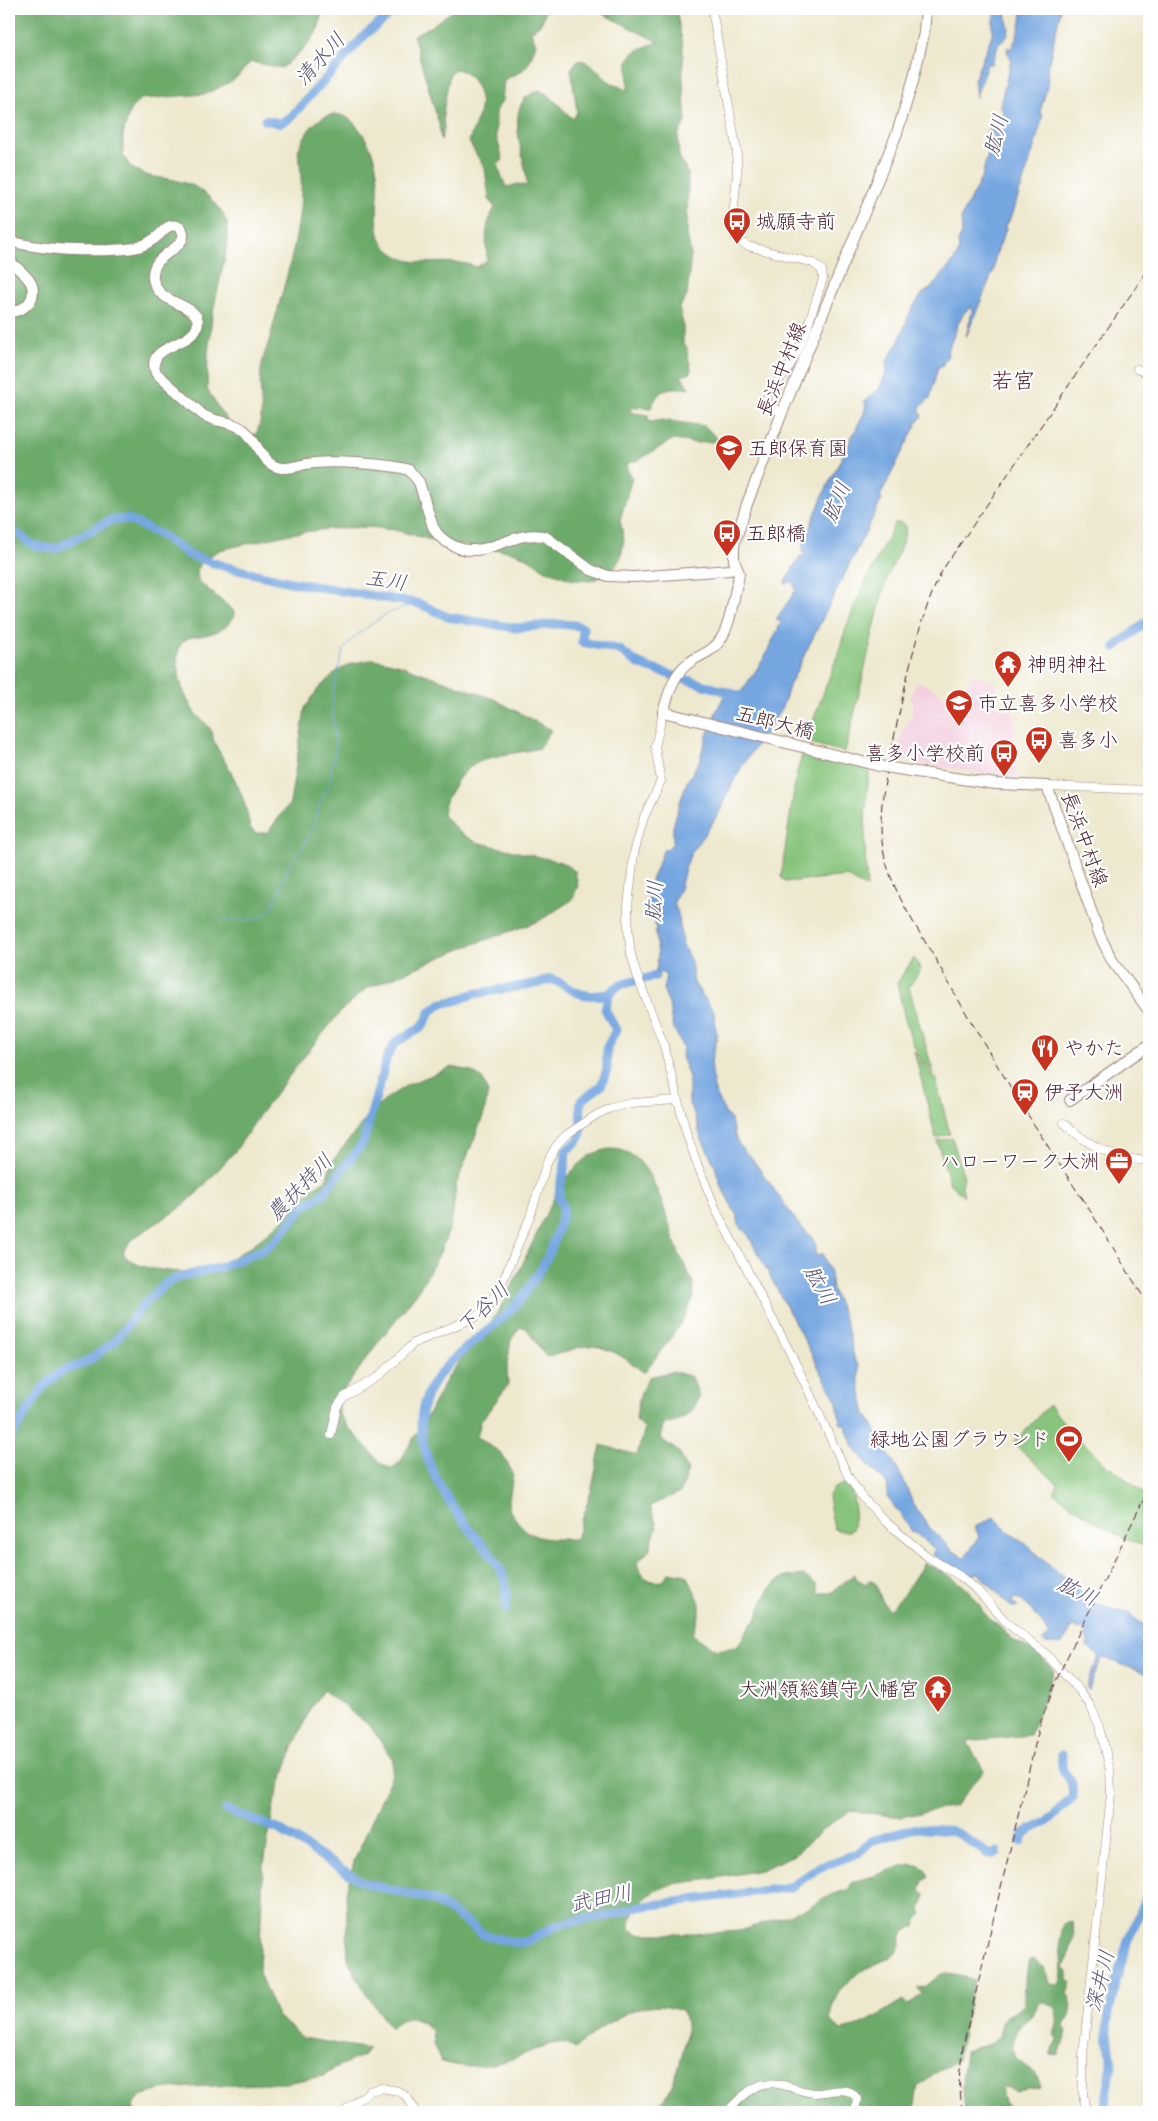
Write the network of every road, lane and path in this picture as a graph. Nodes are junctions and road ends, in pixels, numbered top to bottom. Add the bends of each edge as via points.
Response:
1 (712, 9) edge
2 (926, 9) edge
3 (9, 241) edge
4 (9, 260) edge
5 (9, 312) edge
6 (1137, 369) dead end
7 (1149, 374) edge
8 (782, 413) junction
9 (736, 568) junction
10 (663, 712) junction
11 (865, 763) joint
12 (1047, 786) junction
13 (1149, 790) edge
14 (1149, 1010) edge
15 (1149, 1044) edge
16 (677, 1100) junction
17 (1070, 1100) dead end
18 (1064, 1123) dead end
19 (1149, 1160) edge
20 (331, 1435) dead end
21 (343, 2112) edge
22 (416, 2112) edge
23 (727, 2112) edge
24 (855, 2112) edge
25 (1086, 2112) edge

1 - 8 street via 737,152 734,237 748,246 813,263 823,274 796,354 768,394 767,404
2 - 8 main road, 長浜中村線 via 924,34 897,133
3 - 9 main road via 58,250 126,249 154,241 167,227 177,226 182,230 181,241 158,261 153,280 160,292 176,305 195,312 198,326 190,336 157,355 154,363 156,373 203,415 244,430 265,459 280,468 326,462 410,470 419,482 437,534 458,548 490,549 540,535 591,570 608,576 634,577
4 - 5 main road via 32,284 33,293 30,303 23,309
6 - 7 street
8 - 9 main road, 長浜中村線 via 737,535
9 - 10 main road, 長浜中村線 via 738,580 721,639 706,654 690,661 679,672
10 - 11 main road, 五郎大橋
10 - 16 street via 655,747 662,781 644,817 634,853 628,930 637,975 664,1046
11 - 12 main road, 長浜中村線, bridge via 996,784
12 - 13 street
12 - 14 main road, 長浜中村線 via 1100,936 1112,960
15 - 17 main road
16 - 20 street via 631,1103 612,1108 566,1135 547,1162 530,1217 489,1305 471,1319 414,1343 379,1376 344,1397 337,1407
16 - 25 street via 698,1166 718,1214 796,1364 849,1478 886,1522 928,1557 960,1576 1008,1624 1061,1669 1090,1705 1100,1727 1110,1770 1111,1794 1083,2055
18 - 19 street via 1079,1137 1117,1157
21 - 22 street via 370,2091 382,2088 407,2098
23 - 24 street via 762,2084 771,2083 810,2093 846,2090 856,2099

